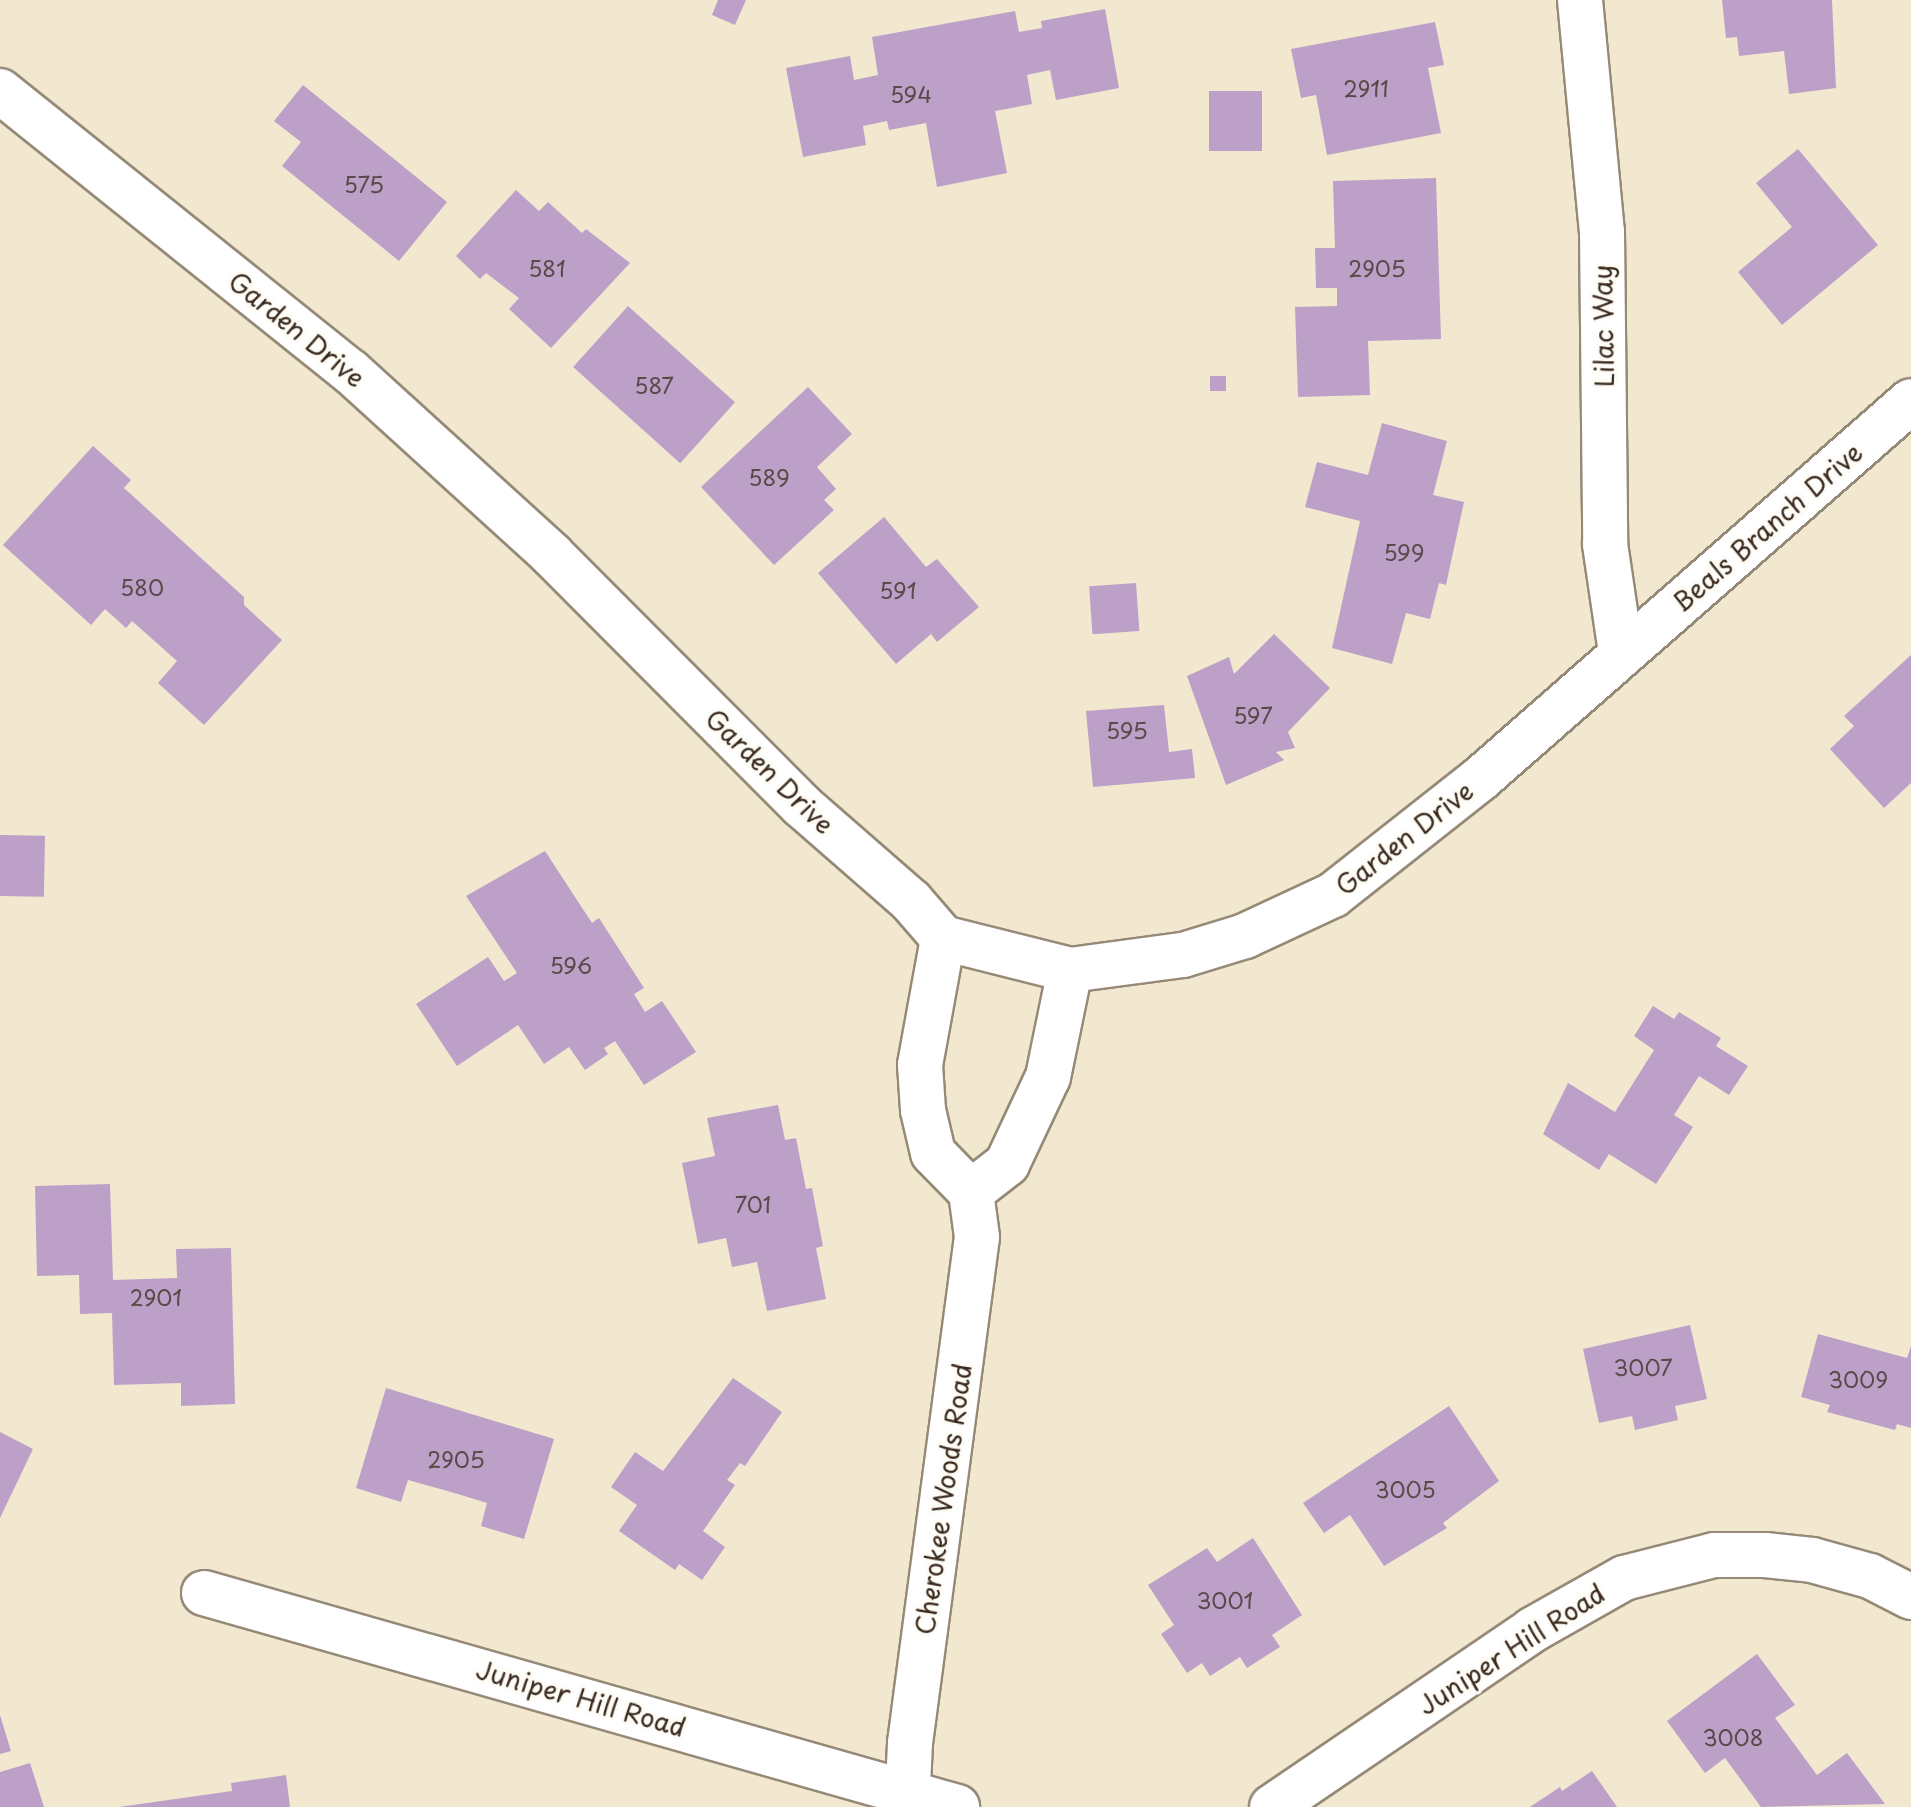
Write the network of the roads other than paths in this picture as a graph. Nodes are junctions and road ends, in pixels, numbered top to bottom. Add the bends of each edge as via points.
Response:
1 (1580, 0) edge
2 (0, 91) edge
3 (1911, 401) edge
4 (1621, 653) junction
5 (943, 938) junction
6 (1070, 970) junction
7 (971, 1192) junction
8 (204, 1593) dead end
9 (1911, 1597) edge
10 (907, 1800) edge
11 (957, 1807) edge
12 (1272, 1807) edge

1 - 4 street, Lilac Way via 1602,232 1605,544
2 - 5 street, Garden Drive via 350,371 552,555 801,805 911,901
3 - 4 street, Beals Branch Drive
4 - 6 street, Garden Drive via 1404,843 1333,895 1245,936 1183,955
5 - 6 street, Garden Drive
5 - 7 street via 920,1065 923,1110 933,1153
6 - 7 street via 1048,1077 1007,1164
7 - 10 street, Cherokee Woods Road via 977,1237
8 - 10 street, Juniper Hill Road
9 - 12 street, Juniper Hill Road via 1870,1576 1812,1560 1765,1555 1714,1555 1624,1578 1532,1630
10 - 11 street, Juniper Hill Road

